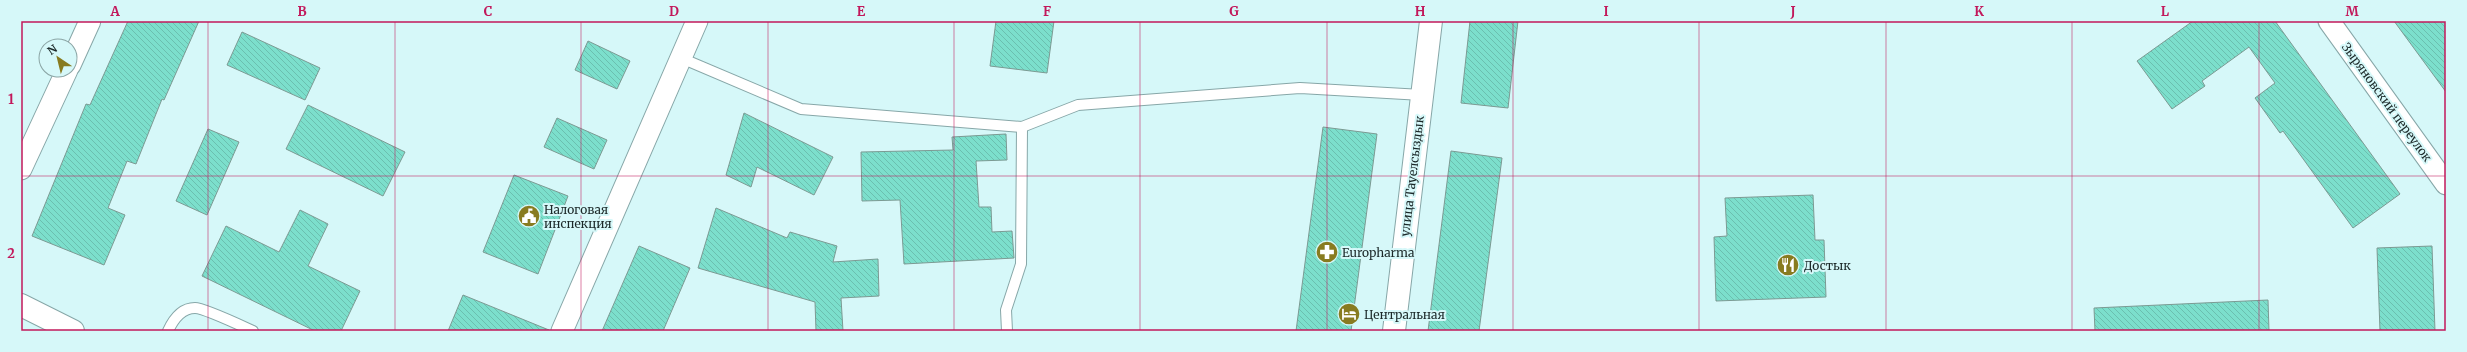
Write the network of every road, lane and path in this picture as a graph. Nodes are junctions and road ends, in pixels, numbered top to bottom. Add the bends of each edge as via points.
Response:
1 (90, 21) edge
2 (697, 21) edge
3 (1431, 21) edge
4 (2329, 21) edge
5 (78, 47) edge
6 (681, 58) junction
7 (64, 78) edge
8 (1422, 95) junction
9 (1022, 127) junction
10 (21, 169) edge
11 (2446, 184) edge
12 (21, 305) edge
13 (73, 331) edge
14 (168, 331) edge
15 (253, 331) edge
16 (562, 331) edge
17 (1007, 331) edge
18 (1394, 331) edge

1 - 5 street
2 - 6 street
3 - 8 street, улица Тауелсыздык
4 - 11 street, Зыряновский переулок
6 - 9 lane via 801,109
6 - 16 street
7 - 10 street
8 - 9 lane via 1300,88 1101,103 1078,105
8 - 18 street, улица Тауелсыздык
9 - 17 lane via 1021,264 1006,310
12 - 13 street
14 - 15 lane via 172,321 182,311 195,308

